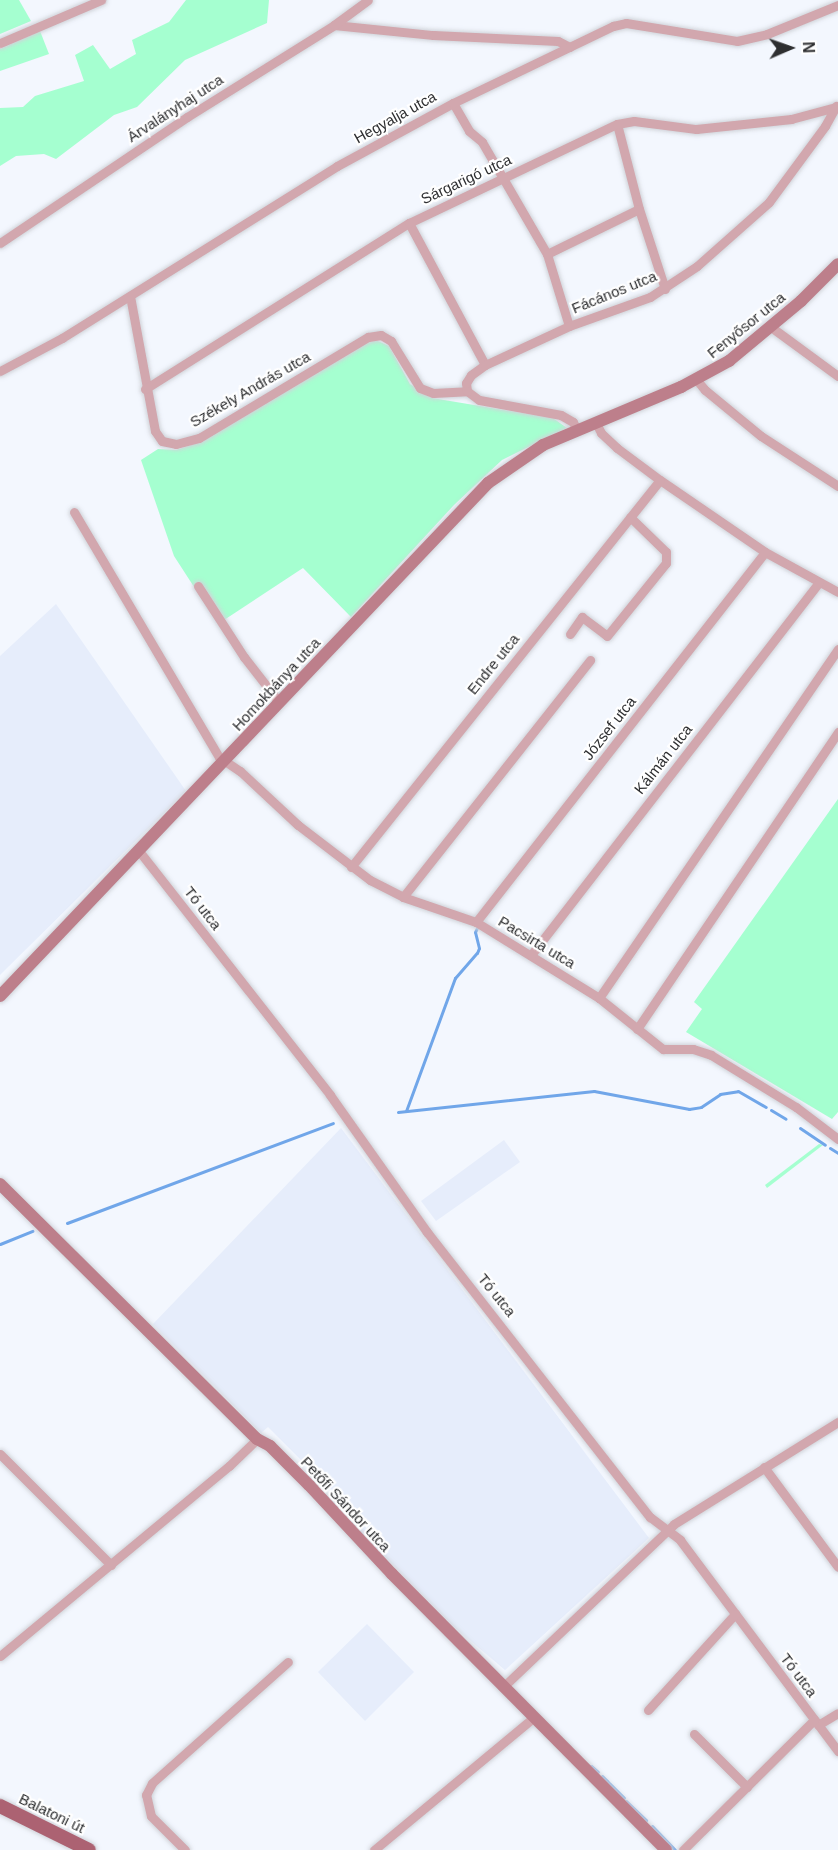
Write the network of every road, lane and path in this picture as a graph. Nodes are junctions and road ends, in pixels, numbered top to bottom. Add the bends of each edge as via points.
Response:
1 (101, 0) edge
2 (368, 0) edge
3 (838, 5) edge
4 (334, 25) junction
5 (0, 44) edge
6 (570, 47) junction
7 (453, 103) junction
8 (837, 106) edge
9 (617, 124) junction
10 (504, 179) junction
11 (639, 209) junction
12 (409, 223) junction
13 (0, 243) edge
14 (547, 254) junction
15 (838, 264) edge
16 (665, 289) junction
17 (130, 296) junction
18 (569, 326) junction
19 (771, 327) junction
20 (485, 365) junction
21 (0, 371) edge
22 (838, 376) edge
23 (696, 379) junction
24 (146, 388) junction
25 (466, 391) junction
26 (596, 423) junction
27 (577, 430) junction
28 (660, 480) junction
29 (838, 486) edge
30 (74, 512) dead end
31 (630, 517) junction
32 (765, 552) junction
33 (819, 582) junction
34 (198, 586) dead end
35 (838, 592) edge
36 (570, 634) dead end
37 (838, 649) edge
38 (590, 660) dead end
39 (279, 702) junction
40 (838, 732) edge
41 (224, 761) junction
42 (139, 851) junction
43 (351, 867) junction
44 (403, 897) junction
45 (476, 922) junction
46 (531, 955) junction
47 (0, 996) edge
48 (599, 998) junction
49 (637, 1029) junction
50 (838, 1138) edge
51 (0, 1184) edge
52 (838, 1422) edge
53 (257, 1439) junction
54 (0, 1454) edge
55 (764, 1467) junction
56 (668, 1531) junction
57 (111, 1565) junction
58 (838, 1567) edge
59 (735, 1614) junction
60 (1, 1653) edge
61 (288, 1662) dead end
62 (503, 1687) junction
63 (648, 1710) dead end
64 (838, 1713) edge
65 (534, 1717) junction
66 (816, 1723) junction
67 (694, 1734) dead end
68 (838, 1751) edge
69 (747, 1787) junction
70 (0, 1806) edge
71 (89, 1850) edge
72 (185, 1850) edge
73 (374, 1850) edge
74 (666, 1850) edge
75 (683, 1850) edge

1 - 5 street
2 - 4 street, Árvalányhaj utca
3 - 6 street, Hegyalja utca via 767,34 737,41 626,23
4 - 6 street via 558,41
4 - 13 street, Árvalányhaj utca via 187,117
6 - 7 street, Hegyalja utca
7 - 10 street
7 - 17 street, Hegyalja utca via 336,166
8 - 9 street, Sárgarigó utca via 791,119 696,129 634,121
8 - 16 street, Fácános utca via 769,202
9 - 10 street, Sárgarigó utca
9 - 11 street
10 - 12 street, Sárgarigó utca
10 - 14 street
11 - 14 street
11 - 16 street
12 - 20 street
12 - 24 street, Sárgarigó utca
14 - 18 street
15 - 19 street, Fenyősor utca
16 - 18 street, Fácános utca
17 - 21 street, Hegyalja utca
17 - 24 street, Székely András utca
18 - 20 street, Fácános utca
19 - 22 street
19 - 23 street, Fenyősor utca via 729,361
20 - 25 street, Fácános utca via 471,375
23 - 26 street, Fenyősor utca
23 - 29 street via 761,436
24 - 25 street, Székely András utca via 155,431 162,441 176,444 199,438 368,337 381,335 391,341 420,388 433,393
25 - 27 street via 479,400 561,415 573,422
26 - 27 street, Homokbánya utca
26 - 28 street via 601,434
27 - 39 street, Homokbánya utca via 523,457 471,498
28 - 31 street, Endre utca
28 - 32 street
30 - 41 street, Pacsirta utca
31 - 36 street via 666,552 666,563 607,636 582,617
31 - 43 street, Endre utca
32 - 33 street
32 - 45 street, József utca
33 - 35 street
33 - 46 street, Kálmán utca
34 - 39 street
37 - 48 street
38 - 44 street
39 - 41 street, Homokbánya utca
40 - 49 street
41 - 42 street, Homokbánya utca
41 - 43 street, Pacsirta utca
42 - 47 street, Homokbánya utca
42 - 56 street, Tó utca via 330,1095 428,1232 644,1508
43 - 44 street, Pacsirta utca
44 - 45 street, Pacsirta utca
45 - 46 street, Pacsirta utca
46 - 48 street, Pacsirta utca
48 - 49 street, Pacsirta utca
49 - 50 street, Pacsirta utca via 666,1050 693,1049 711,1055
51 - 53 street, Petőfi Sándor utca
52 - 55 street
53 - 57 street
53 - 62 street, Petőfi Sándor utca via 270,1446 309,1485
54 - 57 street
55 - 56 street
55 - 58 street
56 - 59 street, Tó utca via 680,1540
56 - 62 street
57 - 60 street
59 - 63 street
59 - 66 street, Tó utca
61 - 72 street via 152,1783 146,1795 151,1816
62 - 65 street, Petőfi Sándor utca
64 - 66 street
65 - 73 street
65 - 74 street, Petőfi Sándor utca
66 - 68 street, Tó utca
66 - 69 street
67 - 69 street
69 - 75 street
70 - 71 main road, Balatoni út

